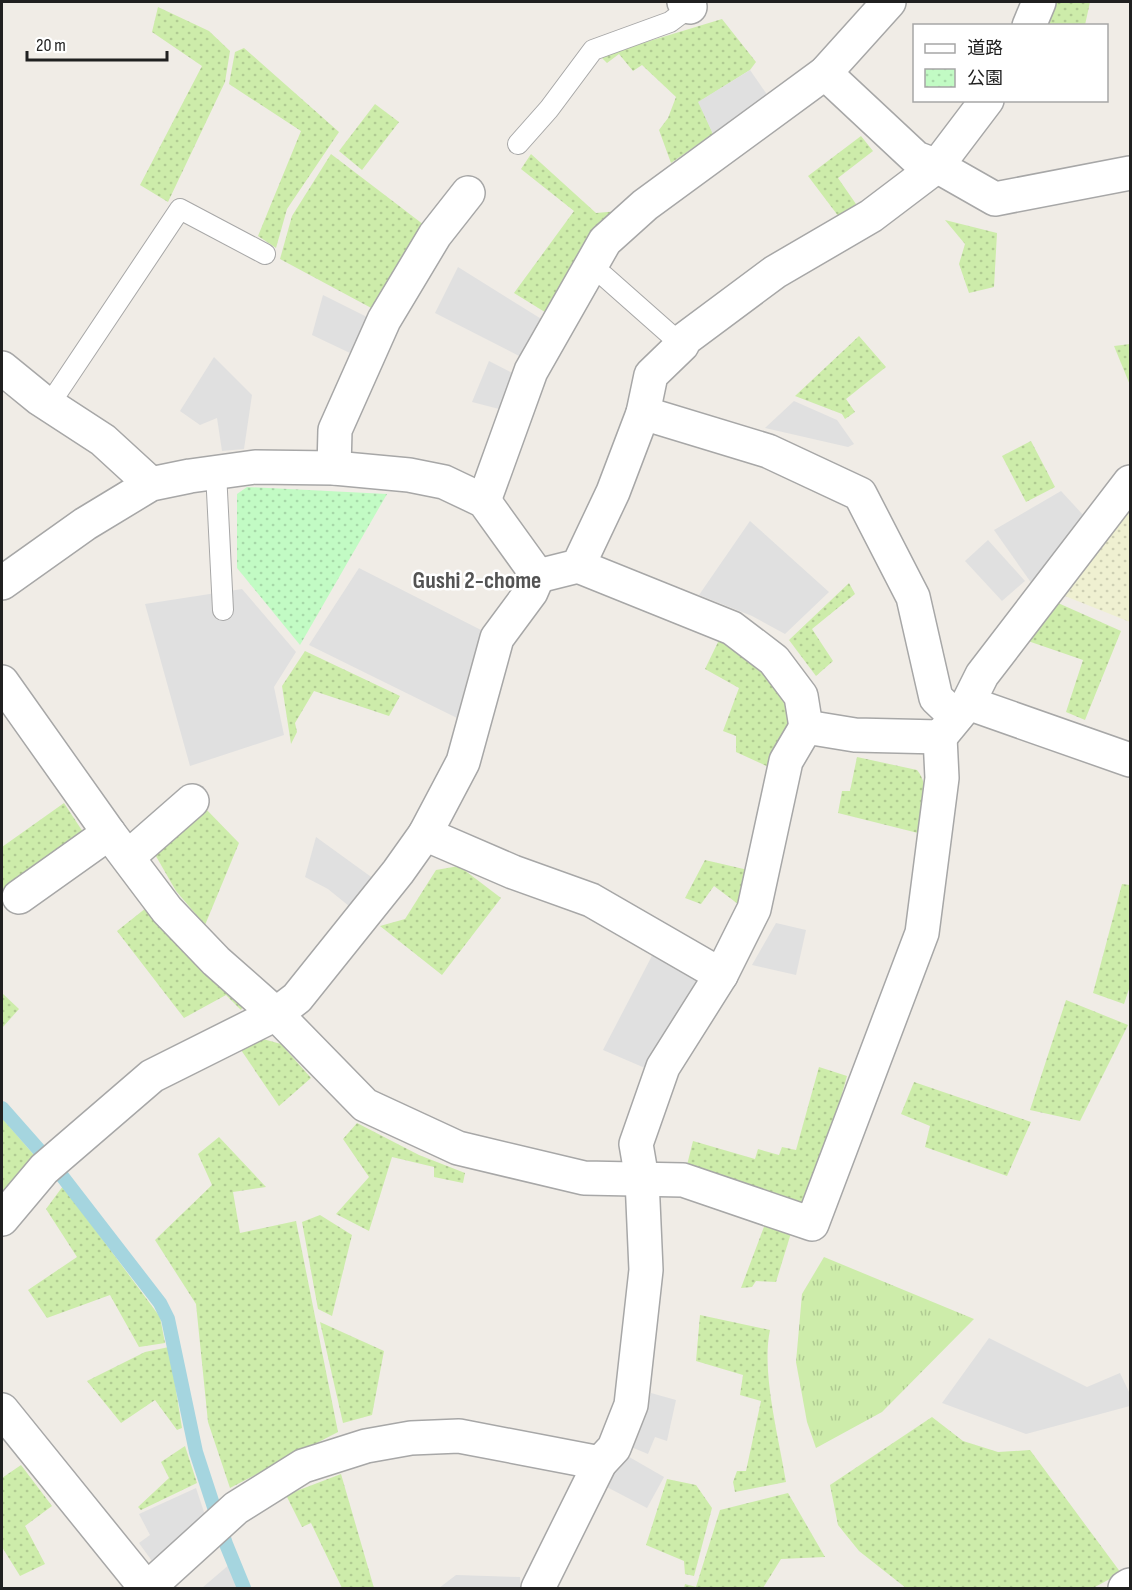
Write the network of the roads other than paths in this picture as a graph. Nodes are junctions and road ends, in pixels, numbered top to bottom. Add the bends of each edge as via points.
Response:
1 (889, 2) edge
2 (1039, 2) edge
3 (687, 4) edge
4 (1030, 24) edge
5 (825, 73) junction
6 (985, 102) edge
7 (518, 144) dead end
8 (937, 166) junction
9 (1131, 173) edge
10 (468, 192) dead end
11 (265, 254) dead end
12 (587, 269) junction
13 (682, 345) junction
14 (2, 368) edge
15 (49, 405) junction
16 (643, 413) junction
17 (334, 468) junction
18 (216, 472) junction
19 (151, 484) junction
20 (1127, 495) edge
21 (484, 501) junction
22 (578, 567) junction
23 (538, 576) junction
24 (2, 583) edge
25 (223, 610) dead end
26 (2, 682) edge
27 (954, 719) junction
28 (806, 727) junction
29 (1131, 760) edge
30 (192, 801) dead end
31 (425, 834) junction
32 (118, 845) junction
33 (19, 897) dead end
34 (722, 975) junction
35 (276, 1014) junction
36 (642, 1179) junction
37 (2, 1219) edge
38 (2, 1410) edge
39 (600, 1463) junction
40 (1131, 1585) edge
41 (147, 1588) edge
42 (538, 1588) edge
43 (1125, 1588) edge

1 - 5 street
2 - 4 street
3 - 7 lane via 670,22 593,50 549,110
5 - 8 street via 916,158
5 - 12 street via 645,205 605,241
6 - 8 street
8 - 9 street via 995,199
8 - 13 street via 871,216 775,272
10 - 17 street via 435,236 384,320 335,429
11 - 15 lane via 180,209
12 - 13 lane via 604,276
12 - 21 street via 531,371
13 - 16 street via 651,375
14 - 15 street
15 - 19 street via 103,440
16 - 22 street via 613,492
16 - 27 street via 768,451 860,494 913,597 936,698
17 - 18 street via 255,467
17 - 21 street via 444,482
18 - 19 street
18 - 25 lane
19 - 24 street
20 - 27 street via 982,675
21 - 23 street
22 - 23 street
22 - 28 street via 732,628 774,660 801,696
23 - 31 street via 497,638 463,762
26 - 32 street
27 - 28 street via 855,735
27 - 29 street
27 - 36 street via 942,778 922,933 812,1224 683,1180
28 - 34 street via 786,760 754,909
30 - 32 street
31 - 34 street via 591,900
31 - 35 street via 297,998
32 - 33 street
32 - 35 street via 166,910
34 - 36 street via 663,1068 636,1144
35 - 36 street via 365,1105 458,1148 584,1178
35 - 37 street via 152,1076 53,1161
36 - 39 street via 646,1270 631,1405 614,1448
38 - 41 street
39 - 41 street via 459,1436 411,1438 366,1446 303,1466 225,1518
39 - 42 street
40 - 43 street

